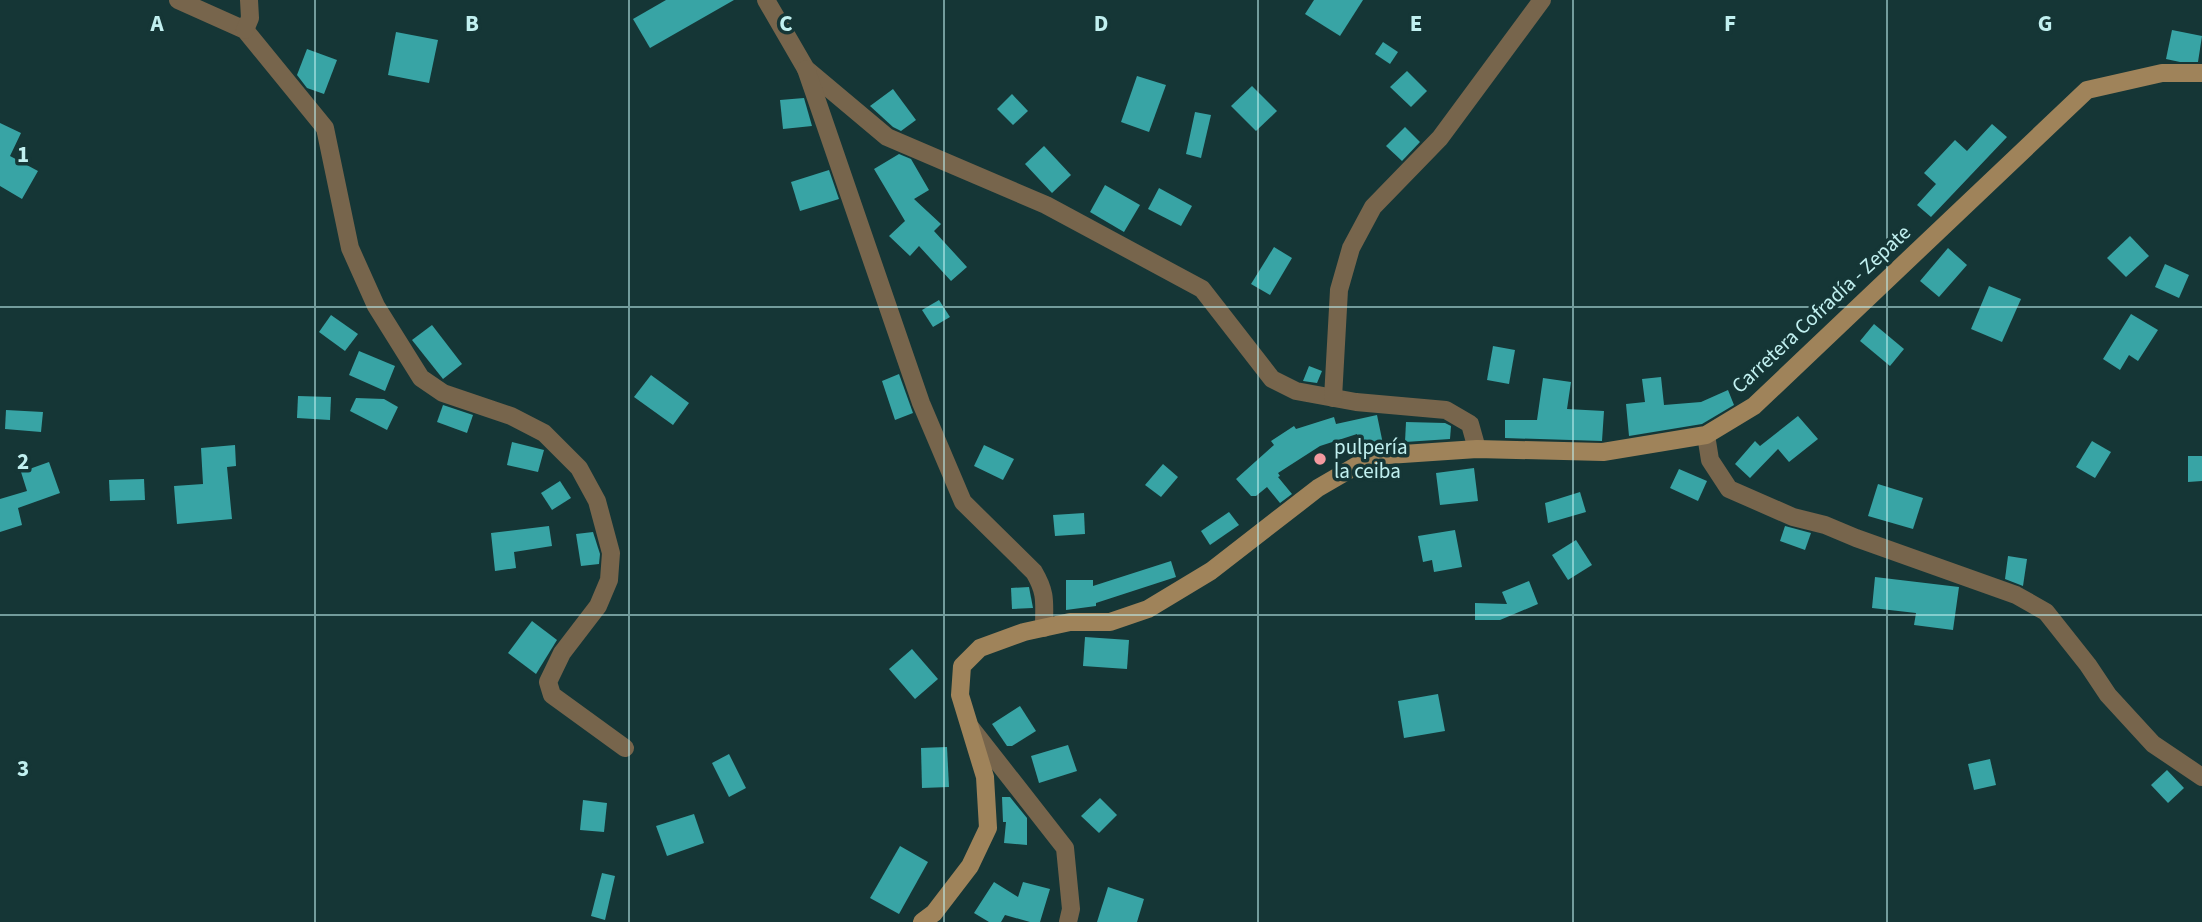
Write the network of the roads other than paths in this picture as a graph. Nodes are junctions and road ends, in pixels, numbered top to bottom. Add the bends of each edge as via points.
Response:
1 (178, 0) edge
2 (249, 0) edge
3 (766, 0) edge
4 (1542, 0) edge
5 (245, 30) junction
6 (806, 69) junction
7 (2202, 73) edge
8 (1333, 398) junction
9 (1706, 435) junction
10 (1477, 449) junction
11 (1044, 628) junction
12 (971, 729) junction
13 (625, 748) dead end
14 (2202, 777) edge
15 (922, 922) edge
16 (1068, 922) edge

1 - 5 street
2 - 5 street
3 - 6 street
4 - 8 street via 1440,138 1373,208 1351,248 1339,290
5 - 13 street via 325,128 350,248 376,306 421,378 443,393 511,416 544,433 579,468 597,502 611,553 609,580 598,606 562,653 548,682 552,695
6 - 8 street via 887,137 1046,205 1202,289 1272,379 1296,391
6 - 11 street via 926,415 963,502 1034,572 1045,598
7 - 9 street, Carretera Cofradía - Zepate via 2162,74 2087,90 1754,406
8 - 10 street via 1446,410 1470,424
9 - 10 street, Carretera Cofradía - Zepate via 1603,452
9 - 14 street via 1710,460 1729,489 1793,517 2016,595 2046,612 2108,695 2153,744
10 - 11 street, Carretera Cofradía - Zepate via 1373,456 1318,488 1211,571 1148,609 1110,622 1070,622
11 - 12 street, Carretera Cofradía - Zepate via 980,648 962,666 960,695
12 - 15 street, Carretera Cofradía - Zepate via 985,777 988,828 970,866
12 - 16 street via 1065,848 1071,909

